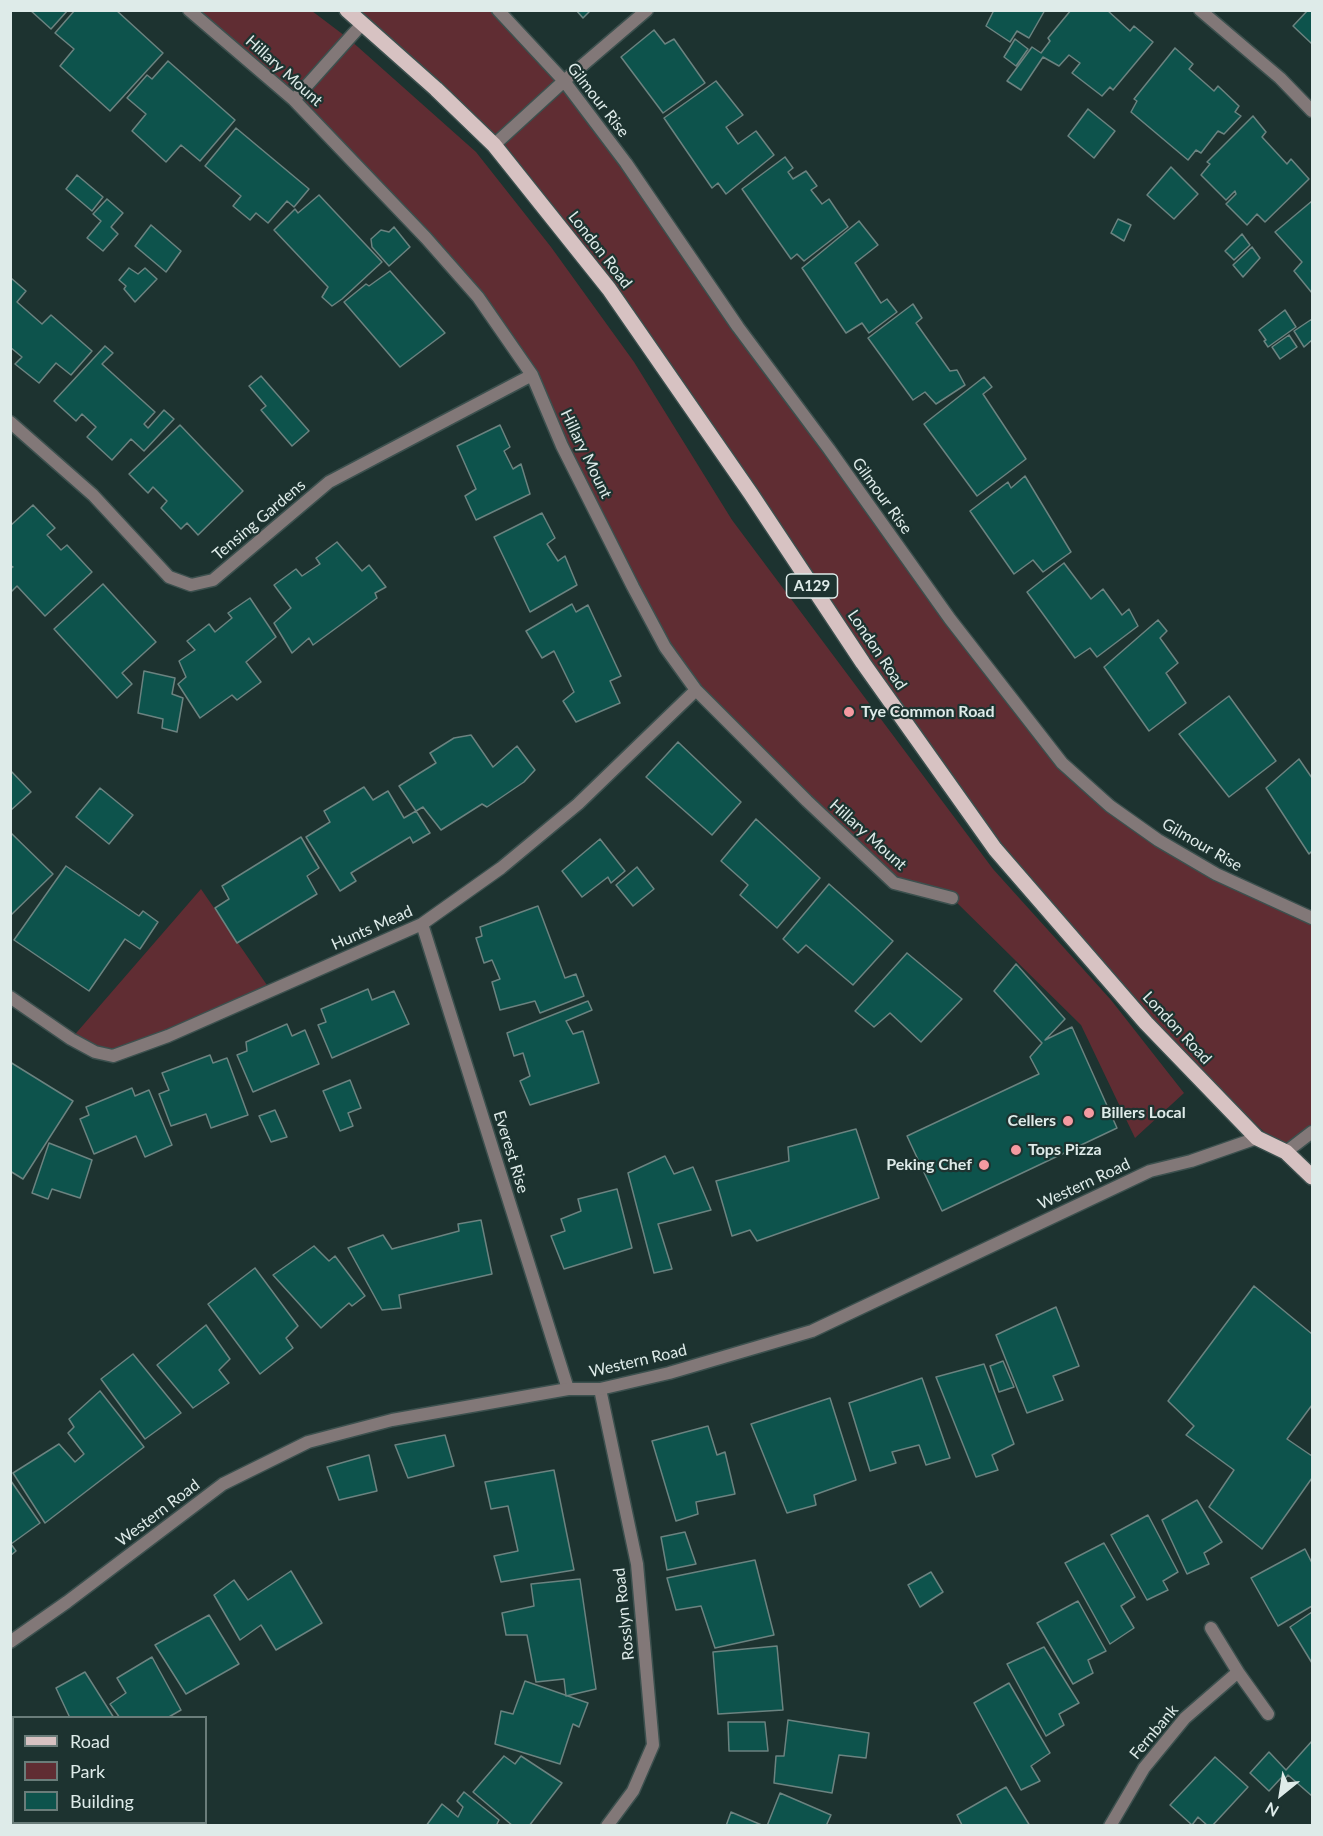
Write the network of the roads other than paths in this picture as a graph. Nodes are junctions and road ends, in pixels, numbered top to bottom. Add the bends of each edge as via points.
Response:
1 (189, 10) edge
2 (346, 10) edge
3 (498, 10) edge
4 (646, 10) edge
5 (1200, 10) edge
6 (362, 24) junction
7 (564, 81) junction
8 (294, 100) junction
9 (1312, 111) edge
10 (494, 145) junction
11 (532, 375) junction
12 (10, 422) edge
13 (696, 690) junction
14 (952, 898) dead end
15 (1312, 918) edge
16 (422, 924) junction
17 (10, 997) edge
18 (1312, 1132) edge
19 (1257, 1138) junction
20 (1286, 1152) junction
21 (1312, 1177) edge
22 (568, 1389) junction
23 (600, 1389) junction
24 (1211, 1628) dead end
25 (10, 1642) edge
26 (1238, 1672) junction
27 (1268, 1714) dead end
28 (607, 1826) edge
29 (1110, 1826) edge

1 - 8 street, Hillary Mount
2 - 6 main road, London Road / A129
3 - 7 street, Gilmour Rise
4 - 7 street
5 - 9 street via 1280,78
6 - 8 street
6 - 10 main road, London Road / A129
7 - 10 street
7 - 15 street, Gilmour Rise via 627,163 738,327 950,619 1062,764 1110,806 1158,840 1216,874
8 - 11 street, Hillary Mount via 478,297
10 - 19 main road, London Road / A129 via 609,290 995,849 1146,1023
11 - 12 street, Tensing Gardens via 329,482 213,580 190,585 169,577 93,495
11 - 13 street, Hillary Mount via 562,446 633,587 665,647
13 - 14 street, Hillary Mount via 894,883
13 - 16 street, Hunts Mead via 578,804 501,868
16 - 17 street, Hunts Mead via 168,1036 113,1056 95,1052 71,1039
16 - 22 street, Everest Rise
18 - 20 street
19 - 20 main road, London Road / A129
19 - 23 street, Western Road via 1150,1171 812,1331
20 - 21 main road, London Road / A129
22 - 23 street, Western Road
22 - 25 street, Western Road via 392,1420 308,1442 223,1484
23 - 28 street, Rosslyn Road via 637,1564 653,1745 633,1791
24 - 26 street
26 - 27 street
26 - 29 street, Fernbank via 1185,1718 1150,1760

